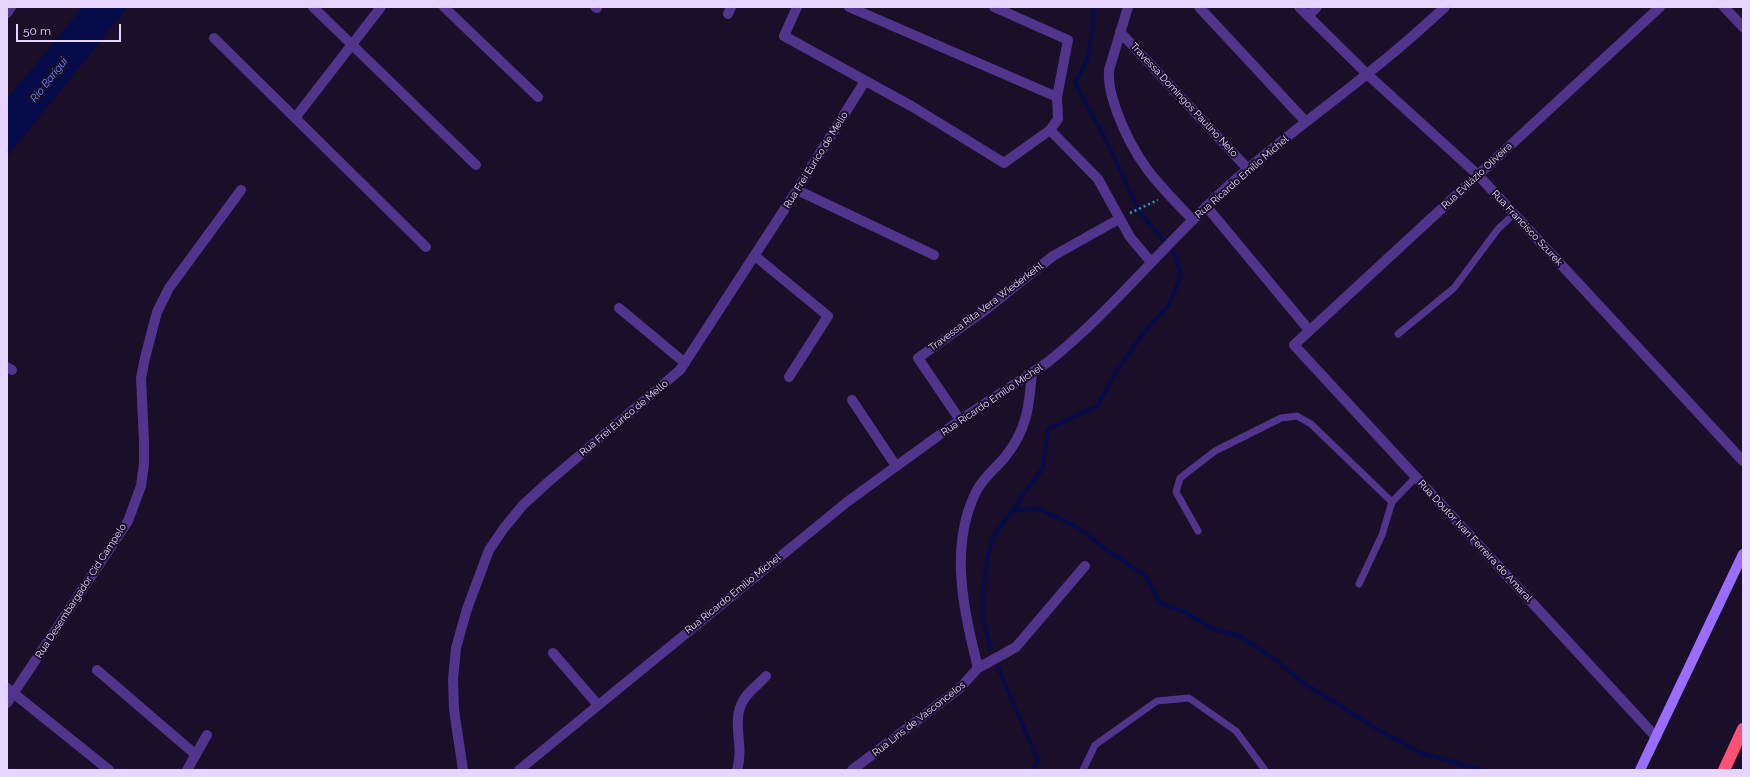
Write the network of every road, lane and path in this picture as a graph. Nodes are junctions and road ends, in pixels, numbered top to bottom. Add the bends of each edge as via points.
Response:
1 (11, 7) edge
2 (313, 7) edge
3 (381, 7) edge
4 (444, 7) edge
5 (797, 7) edge
6 (849, 7) edge
7 (994, 7) edge
8 (1128, 7) edge
9 (1199, 7) edge
10 (1299, 7) edge
11 (1317, 7) edge
12 (1445, 7) edge
13 (1660, 7) edge
14 (1724, 7) edge
15 (7, 13) edge
16 (1308, 16) junction
17 (1743, 27) edge
18 (1120, 32) junction
19 (214, 38) dead end
20 (352, 45) junction
21 (1367, 74) junction
22 (865, 82) junction
23 (538, 97) dead end
24 (1057, 97) junction
25 (295, 118) junction
26 (1306, 122) junction
27 (1050, 130) junction
28 (476, 165) dead end
29 (1248, 169) junction
30 (1478, 175) junction
31 (241, 190) dead end
32 (797, 190) junction
33 (1169, 195) junction
34 (1206, 206) junction
35 (1514, 214) junction
36 (1119, 218) junction
37 (1192, 219) junction
38 (426, 247) dead end
39 (934, 255) dead end
40 (755, 256) junction
41 (1151, 262) junction
42 (619, 308) dead end
43 (1309, 330) junction
44 (1398, 334) dead end
45 (1294, 345) joint
46 (685, 363) junction
47 (1032, 373) junction
48 (789, 377) dead end
49 (852, 400) dead end
50 (960, 420) junction
51 (1743, 462) edge
52 (896, 466) junction
53 (1416, 477) junction
54 (1392, 502) junction
55 (1198, 530) dead end
56 (1743, 554) edge
57 (1085, 566) dead end
58 (1359, 584) dead end
59 (554, 653) dead end
60 (978, 668) junction
61 (97, 670) dead end
62 (766, 676) dead end
63 (10, 691) edge
64 (7, 703) edge
65 (598, 705) junction
66 (1743, 729) edge
67 (207, 735) dead end
68 (1656, 737) junction
69 (196, 755) junction
70 (109, 770) edge
71 (187, 770) edge
72 (463, 770) edge
73 (519, 770) edge
74 (738, 770) edge
75 (852, 770) edge
76 (1083, 770) edge
77 (1265, 770) edge
78 (1640, 770) edge
79 (1724, 770) edge

1 - 15 street
2 - 20 street
3 - 20 street
4 - 23 street
5 - 22 street via 784,36
6 - 24 street
7 - 24 street via 1068,40
8 - 18 street
9 - 26 street
10 - 16 street, Rua Francisco Szurek
11 - 16 street
12 - 21 street, Rua Ricardo Emílio Michel
13 - 30 street, Rua Evilázio Oliveira
14 - 17 street
16 - 21 street, Rua Francisco Szurek
18 - 29 street, Travessa Domingos Paulino Neto
18 - 33 street via 1109,70 1109,87 1134,151 1151,176
19 - 25 street
20 - 25 street
20 - 28 street
21 - 26 street, Rua Ricardo Emílio Michel
21 - 30 street, Rua Francisco Szurek
22 - 27 street via 913,107 1004,163
22 - 32 street, Rua Frei Eurico de Mello
24 - 27 street via 1058,119
25 - 38 street
26 - 29 street, Rua Ricardo Emílio Michel
27 - 36 street via 1098,179
29 - 34 street, Rua Ricardo Emílio Michel
30 - 35 street, Rua Francisco Szurek
30 - 43 street, Rua Evilázio Oliveira
31 - 63 street, Rua Desembargador Cid Campelo via 168,288 157,312 141,378 144,464 141,486 128,521
32 - 39 street
32 - 40 street, Rua Frei Eurico de Mello
33 - 36 path
33 - 37 street
34 - 37 street, Rua Ricardo Emílio Michel
34 - 43 street
35 - 44 lane via 1498,229 1454,288
35 - 51 street, Rua Francisco Szurek
36 - 41 street via 1130,237
36 - 50 street, Travessa Rita Vera Wiederkehl via 1053,256 984,311 918,358
37 - 41 street, Rua Ricardo Emílio Michel
40 - 46 street, Rua Frei Eurico de Mello
40 - 48 street via 828,316
41 - 47 street, Rua Ricardo Emílio Michel via 1089,327 1054,358
42 - 46 street
43 - 45 street, Rua Evilázio Oliveira
45 - 53 street, Rua Doutor Ivan Ferreira do Amaral
46 - 72 street, Rua Frei Eurico de Mello via 672,378 528,500 489,550 467,609 456,648 454,710
47 - 50 street, Rua Ricardo Emílio Michel
47 - 60 street via 1029,409 1025,423 1013,446 978,489 971,504 963,536 961,556 965,615
49 - 52 street
50 - 52 street, Rua Ricardo Emílio Michel
52 - 65 street, Rua Ricardo Emílio Michel via 814,528
53 - 54 lane
53 - 68 street, Rua Doutor Ivan Ferreira do Amaral
54 - 55 lane via 1311,424 1296,416 1281,418 1215,451 1180,478 1176,492
54 - 58 lane via 1382,536
56 - 68 main road
57 - 60 street, Rua Lins de Vasconcelos via 1016,646
59 - 65 street
60 - 75 street, Rua Lins de Vasconcelos via 960,688
61 - 69 street
62 - 74 street via 749,692 739,711 737,721 741,750
63 - 64 street, Rua Desembargador Cid Campelo
63 - 70 street
65 - 73 street, Rua Ricardo Emílio Michel
66 - 79 highway
67 - 69 street
68 - 78 main road
69 - 71 street
76 - 77 lane via 1095,745 1157,700 1189,698 1236,731

